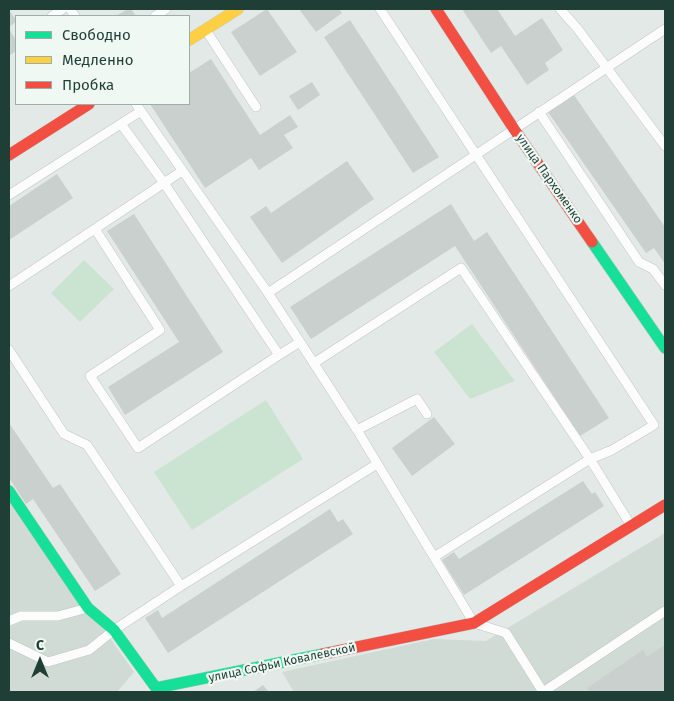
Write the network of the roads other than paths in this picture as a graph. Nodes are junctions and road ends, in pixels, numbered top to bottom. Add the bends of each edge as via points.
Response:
1 (238, 9) edge
2 (380, 9) edge
3 (436, 9) edge
4 (560, 9) edge
5 (665, 29) edge
6 (206, 30) junction
7 (190, 39) edge
8 (607, 68) junction
9 (87, 105) edge
10 (256, 106) dead end
11 (138, 108) edge
12 (540, 112) junction
13 (122, 124) junction
14 (514, 129) junction
15 (665, 146) edge
16 (9, 155) edge
17 (475, 155) junction
18 (182, 171) junction
19 (164, 183) junction
20 (9, 195) edge
21 (95, 229) junction
22 (665, 285) edge
23 (9, 286) edge
24 (268, 293) junction
25 (300, 342) junction
26 (665, 348) edge
27 (9, 350) edge
28 (279, 355) junction
29 (314, 363) junction
30 (427, 414) dead end
31 (357, 430) junction
32 (590, 459) junction
33 (377, 464) junction
34 (9, 492) edge
35 (665, 505) edge
36 (632, 526) junction
37 (434, 558) junction
38 (181, 586) junction
39 (88, 608) junction
40 (665, 611) edge
41 (9, 621) edge
42 (474, 623) junction
43 (114, 630) junction
44 (9, 643) edge
45 (155, 690) edge
46 (543, 692) edge

1 - 6 street
2 - 17 lane
3 - 14 street, улица Пархоменко
4 - 8 lane
5 - 8 lane
6 - 7 street
6 - 10 lane
8 - 12 lane
8 - 15 lane
9 - 16 street
11 - 13 lane
11 - 18 lane
12 - 14 lane
12 - 22 lane via 639,262 653,268
13 - 19 lane
13 - 20 lane
14 - 17 lane
14 - 26 street, улица Пархоменко
17 - 24 lane
17 - 32 lane via 654,425
18 - 19 lane
18 - 24 lane
19 - 21 lane
19 - 28 lane
21 - 23 lane
21 - 28 lane via 160,330 90,376 138,448
24 - 25 lane
25 - 28 lane
25 - 29 lane
27 - 38 lane via 64,434 87,445
29 - 31 lane
29 - 32 lane via 461,268
30 - 31 lane via 417,399
31 - 33 lane
32 - 36 lane
32 - 37 lane
33 - 37 lane
33 - 38 lane
34 - 39 street, улица Софьи Ковалевской
35 - 36 street, улица Софьи Ковалевской
36 - 42 street, улица Софьи Ковалевской
37 - 42 lane
38 - 43 lane
39 - 41 lane via 58,616 21,616
39 - 43 street, улица Софьи Ковалевской
40 - 46 lane
42 - 45 street, улица Софьи Ковалевской
42 - 46 lane via 506,633
43 - 44 lane via 89,650 48,662
43 - 45 street, улица Софьи Ковалевской

